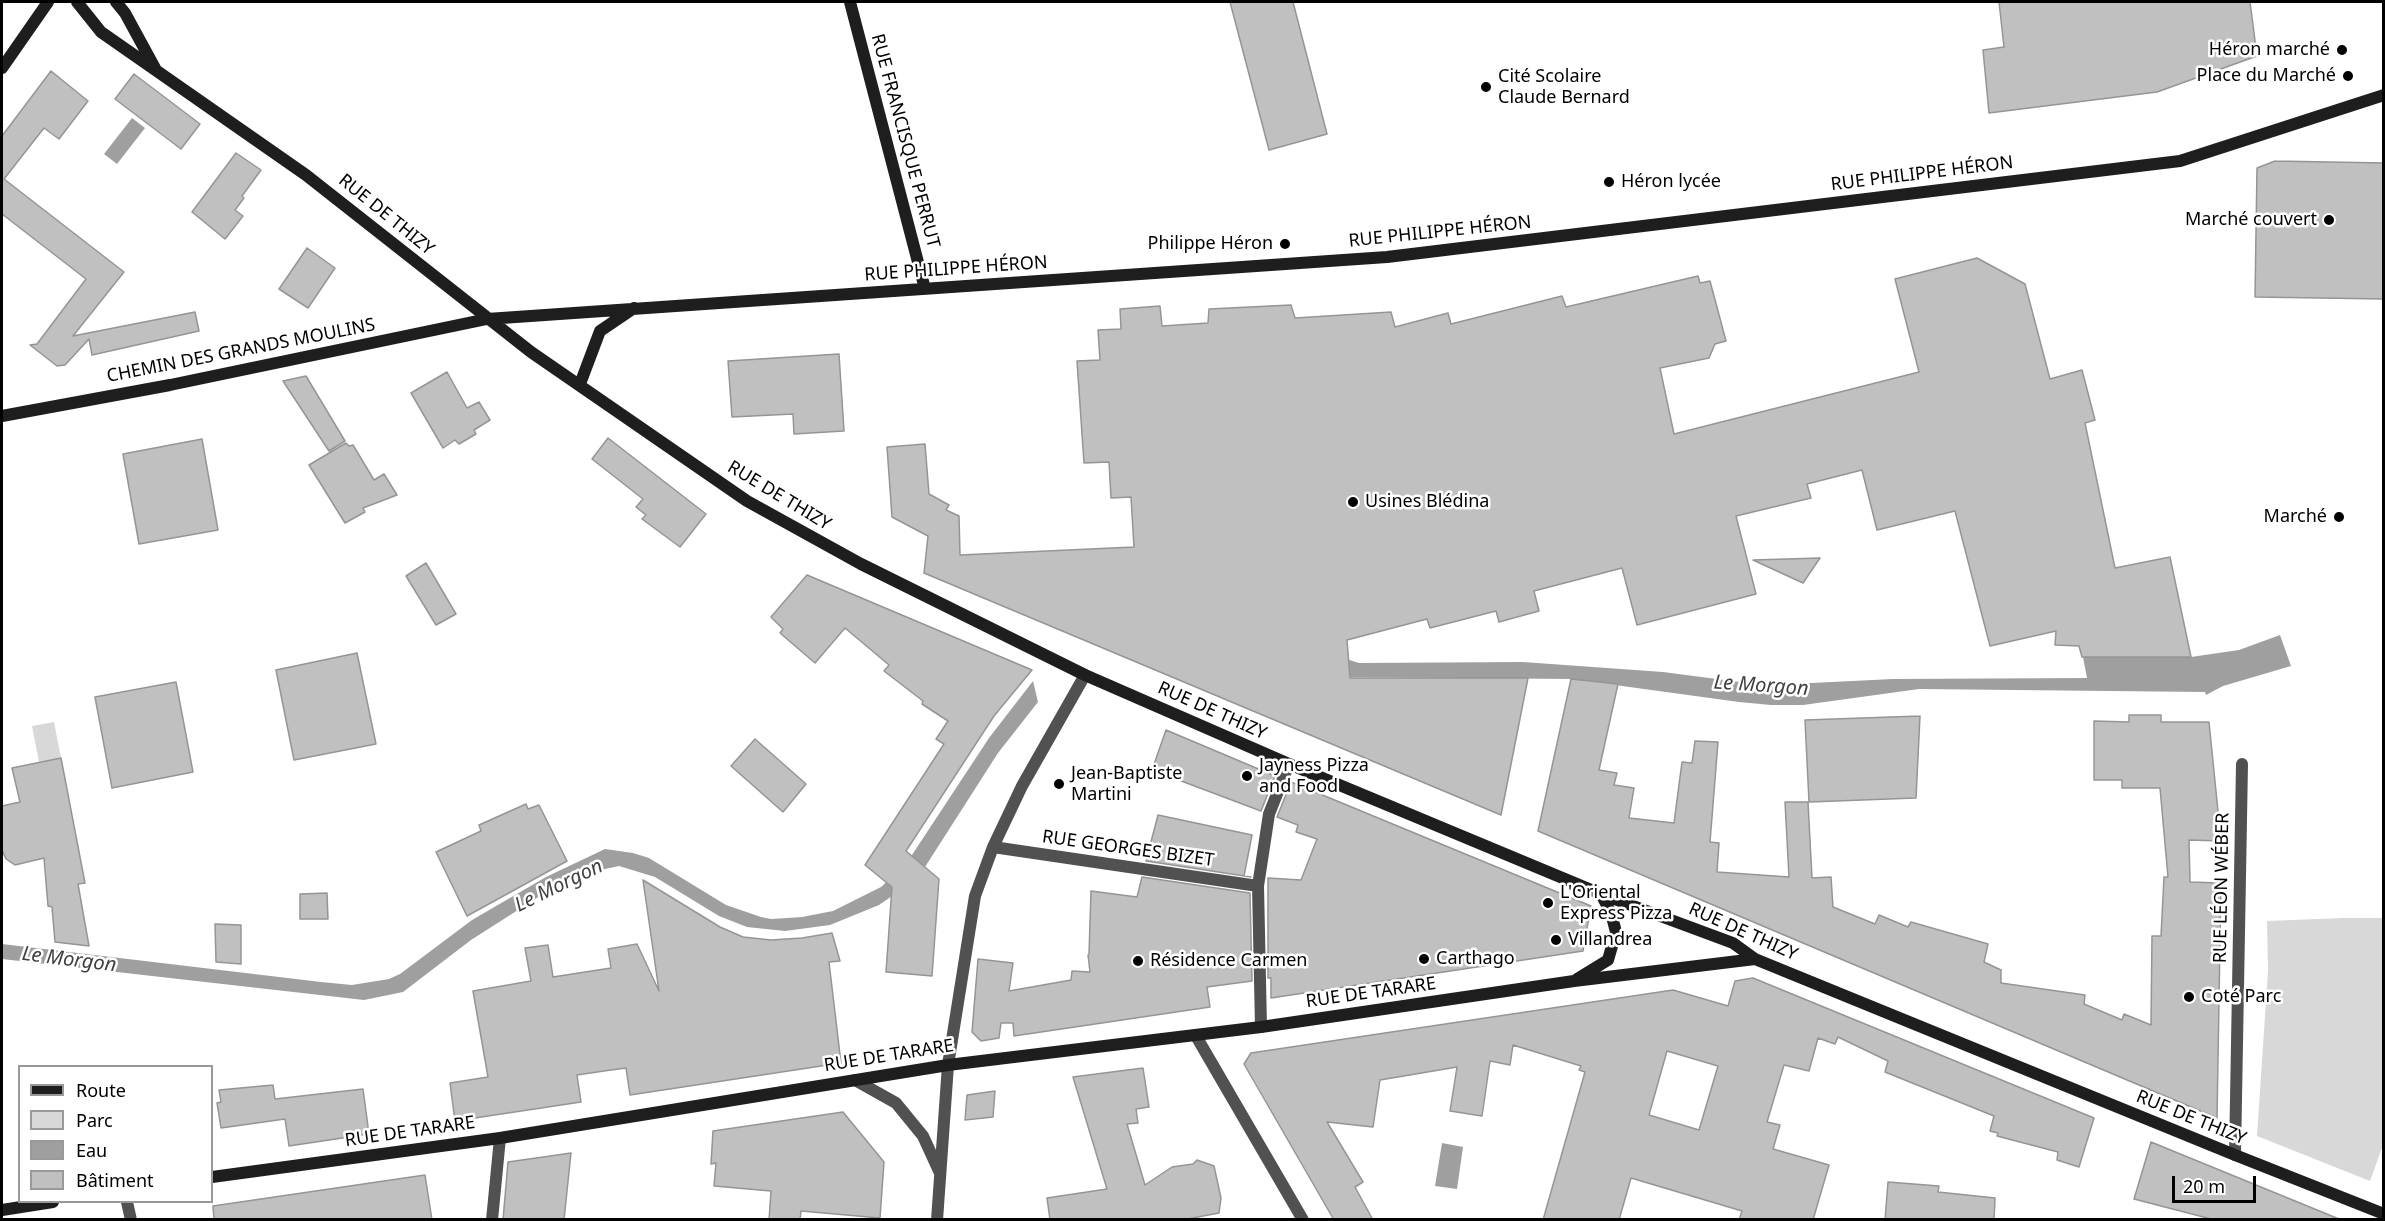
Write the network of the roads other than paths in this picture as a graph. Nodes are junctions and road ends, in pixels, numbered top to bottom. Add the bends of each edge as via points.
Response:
1 (48, 2) edge
2 (77, 2) edge
3 (116, 2) edge
4 (850, 2) edge
5 (2, 68) edge
6 (158, 72) junction
7 (2384, 95) edge
8 (925, 289) junction
9 (634, 308) junction
10 (487, 319) junction
11 (580, 384) junction
12 (2, 416) edge
13 (1085, 675) junction
14 (1289, 764) junction
15 (2242, 764) dead end
16 (993, 847) junction
17 (1258, 886) junction
18 (1601, 894) junction
19 (1755, 958) junction
20 (1574, 981) junction
21 (1261, 1027) junction
22 (1196, 1035) junction
23 (948, 1065) junction
24 (855, 1080) junction
25 (500, 1138) junction
26 (2235, 1155) junction
27 (940, 1173) junction
28 (213, 1177) edge
29 (47, 1203) edge
30 (127, 1203) edge
31 (2, 1210) edge
32 (2384, 1214) edge
33 (131, 1220) edge
34 (492, 1220) edge
35 (937, 1220) edge
36 (1303, 1220) edge

1 - 5 main road
2 - 6 main road, RUE DE THIZY via 101,32
3 - 6 main road, RUE DE THIZY
4 - 8 main road, RUE FRANCISQUE PERRUT
6 - 10 main road, RUE DE THIZY via 306,175
7 - 8 main road, RUE PHILIPPE HÉRON via 2180,161 1387,257
8 - 9 main road, RUE PHILIPPE HÉRON
9 - 10 main road, RUE PHILIPPE HÉRON
9 - 11 main road via 600,331
10 - 11 main road, RUE DE THIZY
10 - 12 main road, CHEMIN DES GRANDS MOULINS
11 - 13 main road, RUE DE THIZY via 747,501 861,564
13 - 14 main road, RUE DE THIZY
13 - 16 street via 1035,761
14 - 17 street via 1269,813
14 - 18 main road, RUE DE THIZY
15 - 26 street, RUE LÉON WÉBER
16 - 17 street, RUE GEORGES BIZET
16 - 23 street via 975,896
17 - 21 street
18 - 19 main road, RUE DE THIZY via 1733,943
18 - 20 main road, RUE DE TARARE via 1616,932 1608,960
19 - 20 main road, RUE DE TARARE
19 - 26 main road, RUE DE THIZY
20 - 21 main road, RUE DE TARARE
21 - 22 main road, RUE DE TARARE
22 - 23 main road, RUE DE TARARE
22 - 36 street
23 - 24 main road, RUE DE TARARE
23 - 27 street
24 - 25 main road, RUE DE TARARE
24 - 27 street via 896,1103 924,1136
25 - 28 main road, RUE DE TARARE
25 - 34 street
26 - 32 main road, RUE DE THIZY
27 - 35 street
29 - 31 main road
30 - 33 street

